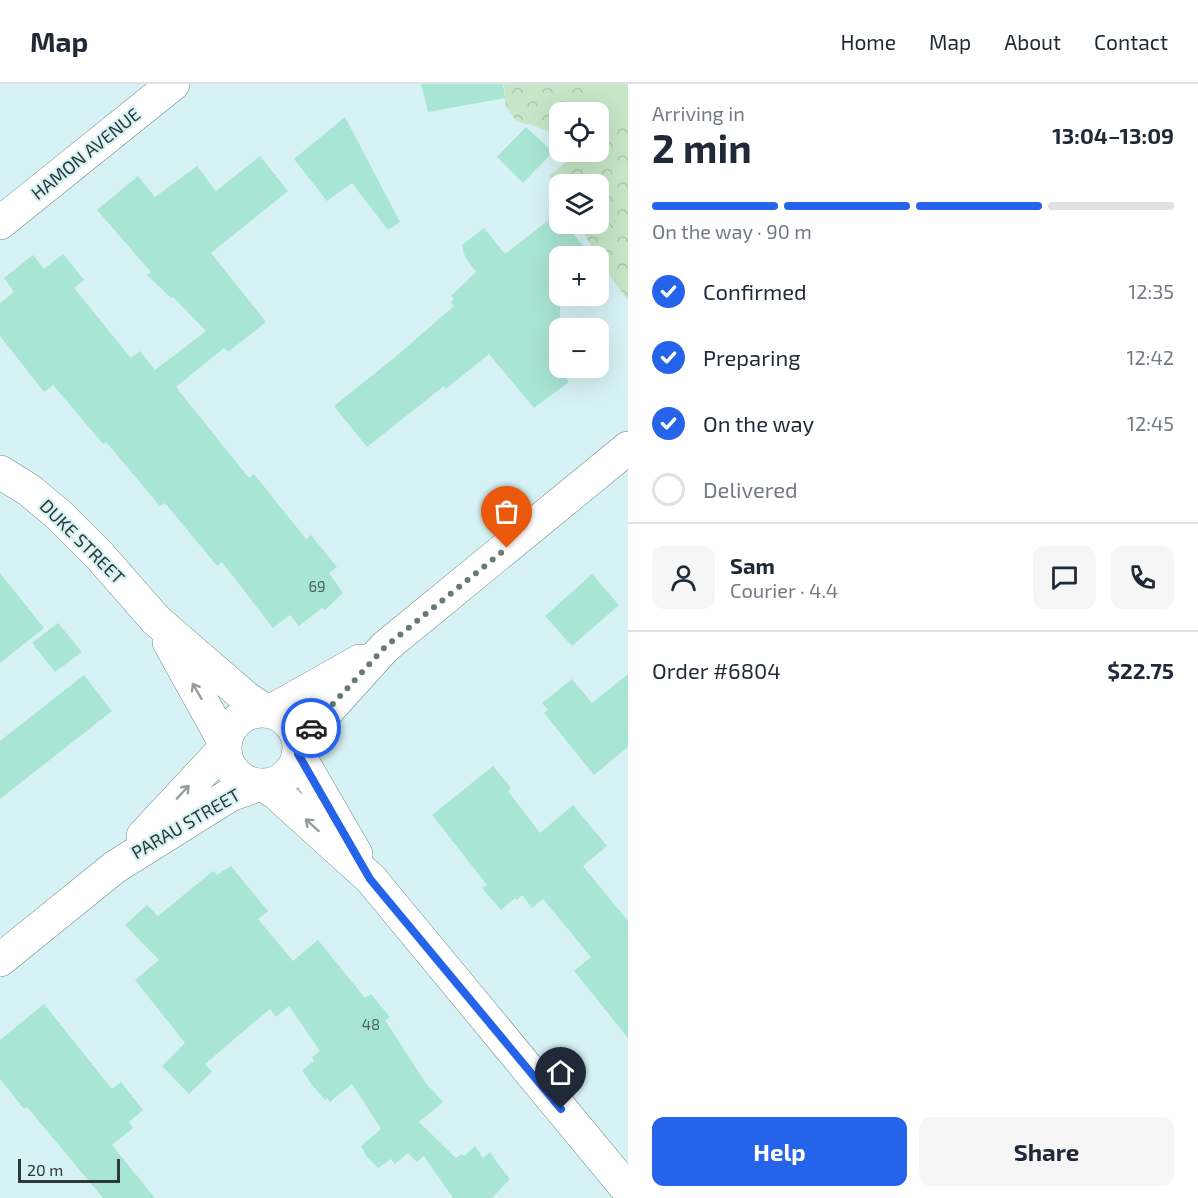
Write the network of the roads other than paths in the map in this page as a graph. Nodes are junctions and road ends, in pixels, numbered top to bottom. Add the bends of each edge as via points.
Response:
1 (173, 84) edge
2 (0, 224) edge
3 (628, 448) edge
4 (0, 472) edge
5 (156, 620) junction
6 (385, 647) junction
7 (267, 711) junction
8 (224, 746) junction
9 (299, 751) junction
10 (261, 785) junction
11 (115, 867) junction
12 (370, 879) junction
13 (0, 960) edge
14 (628, 1190) edge

1 - 2 street, HAMON AVENUE
3 - 6 street
4 - 5 street, DUKE STREET via 59,515
5 - 7 street, DUKE STREET via 245,697
8 -> 5 street, DUKE STREET
6 - 7 street
6 - 9 street via 310,730
7 - 8 street via 250,712 238,719
7 - 9 street via 282,716 291,725
8 - 10 street via 227,762 235,773
11 -> 8 street, PARAU STREET
9 - 10 street via 286,776
9 - 12 street
10 - 11 street, PARAU STREET via 230,795
12 -> 10 street via 278,794
11 - 13 street, PARAU STREET
12 - 14 street

